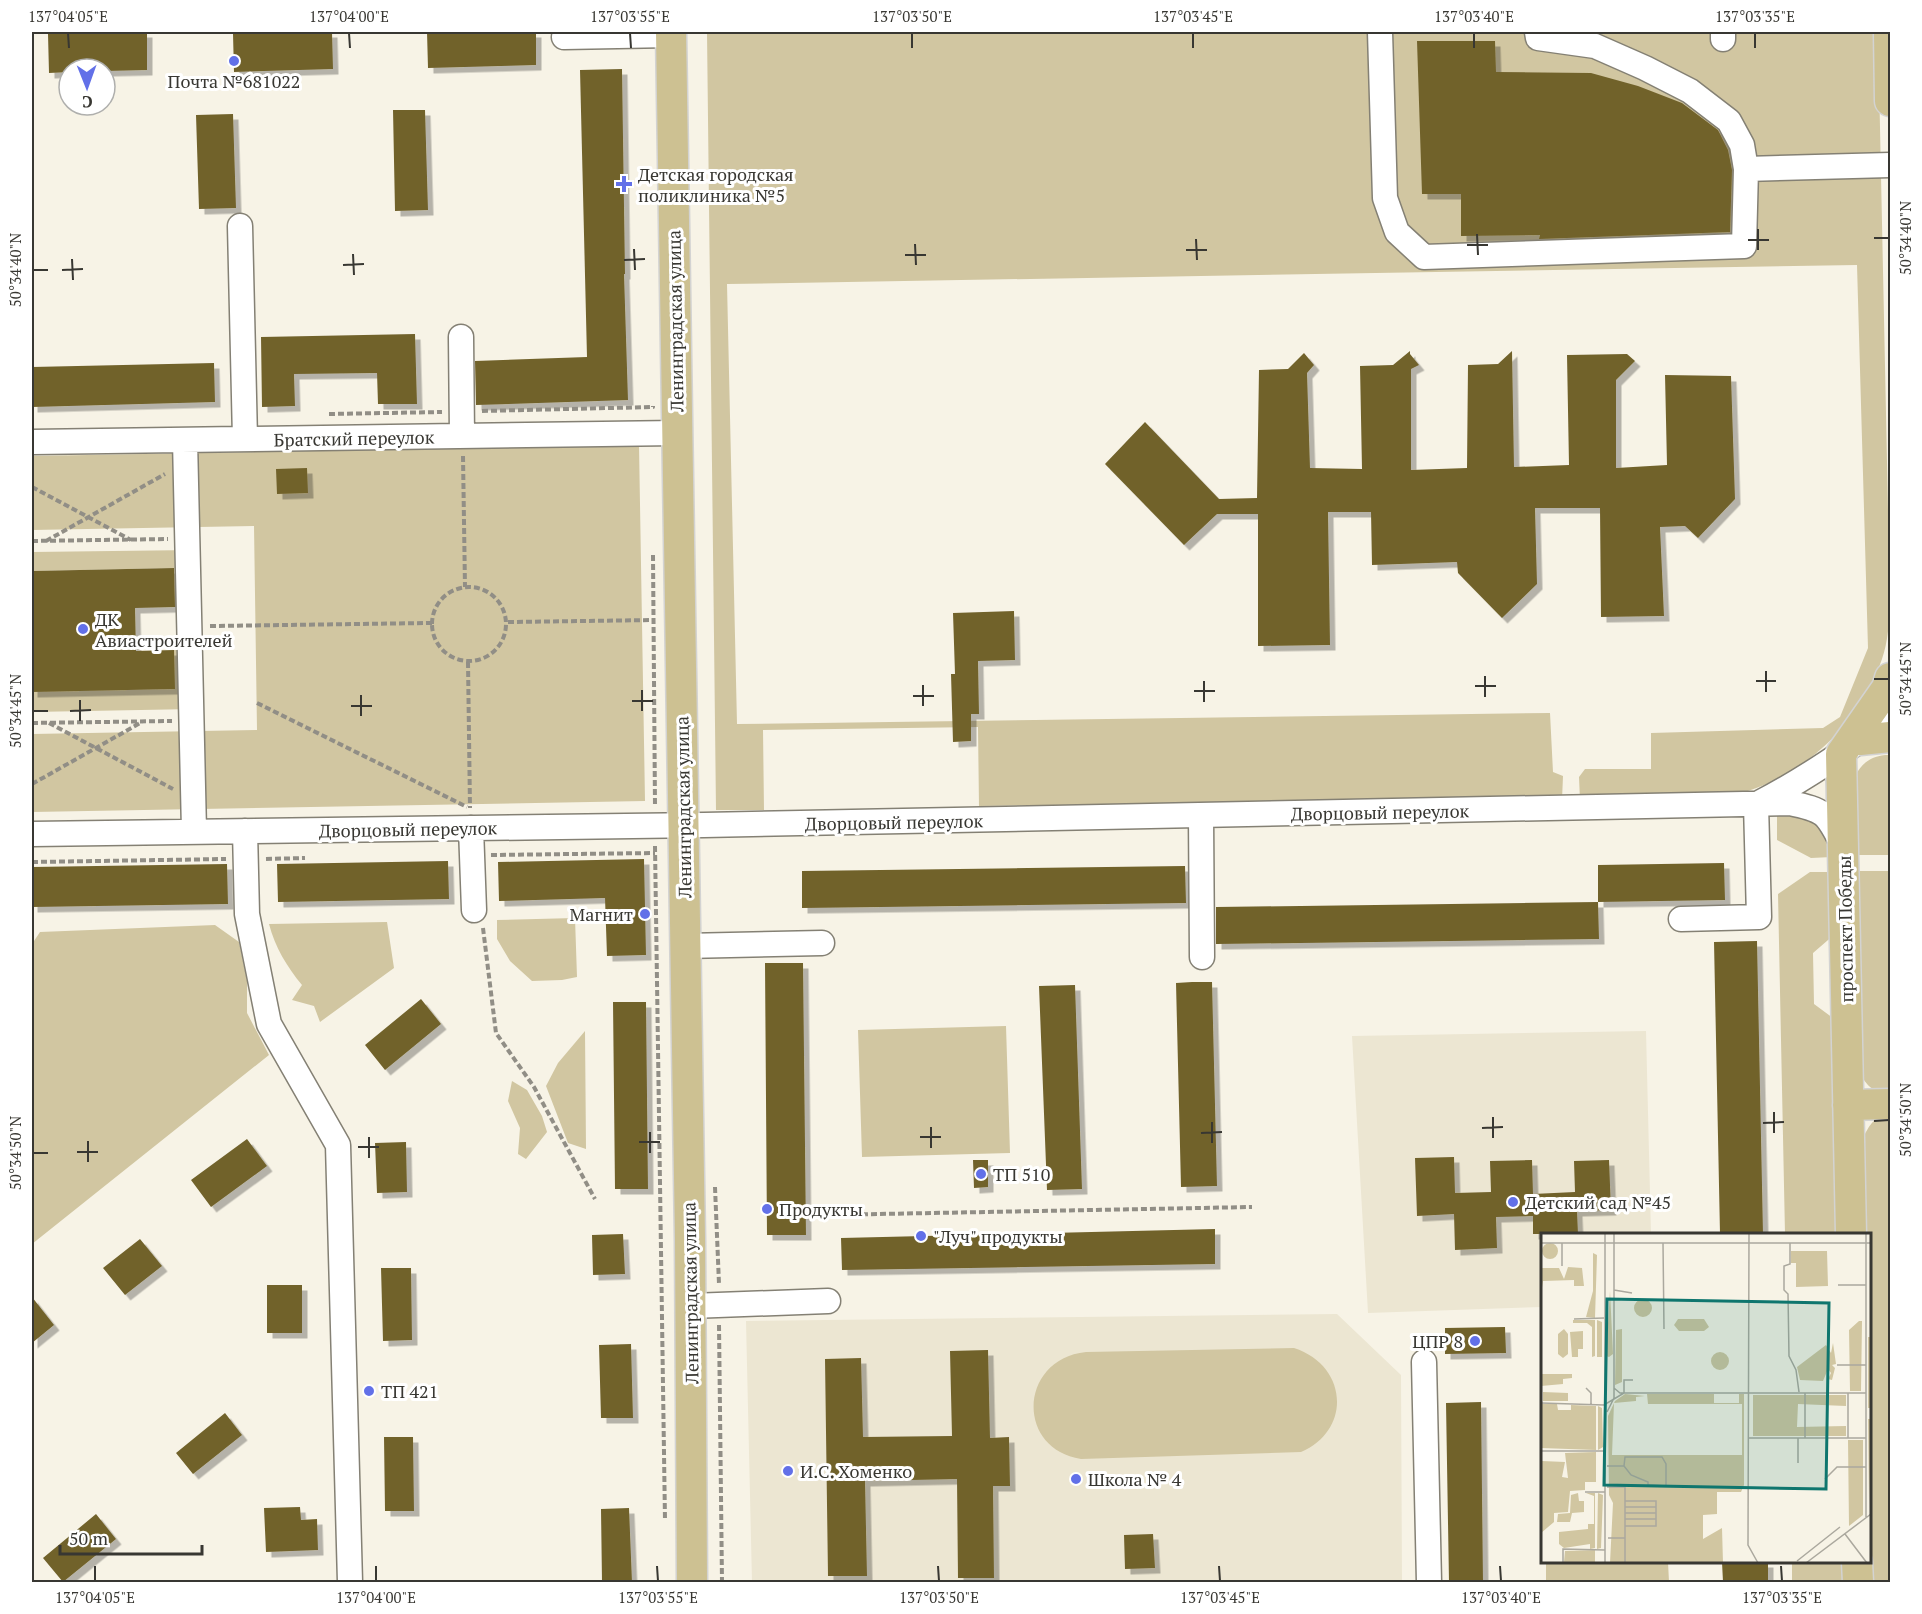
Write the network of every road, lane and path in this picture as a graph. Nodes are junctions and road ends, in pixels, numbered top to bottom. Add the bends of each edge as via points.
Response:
1 (1380, 32) edge
2 (1537, 32) edge
3 (1889, 32) edge
4 (671, 33) edge
5 (564, 38) dead end
6 (1890, 101) edge
7 (1890, 165) edge
8 (1746, 169) junction
9 (240, 226) dead end
10 (461, 337) dead end
11 (653, 407) dead end
12 (665, 433) junction
13 (244, 439) junction
14 (462, 441) junction
15 (32, 442) edge
16 (185, 451) junction
17 (32, 487) edge
18 (88, 517) junction
19 (187, 539) junction
20 (131, 540) junction
21 (32, 541) edge
22 (46, 541) junction
23 (653, 549) dead end
24 (465, 587) junction
25 (653, 620) junction
26 (508, 622) junction
27 (432, 623) junction
28 (207, 626) dead end
29 (468, 662) junction
30 (1890, 678) edge
31 (257, 703) dead end
32 (1890, 719) edge
33 (191, 721) junction
34 (142, 722) junction
35 (32, 723) edge
36 (49, 723) junction
37 (1890, 737) edge
38 (1851, 747) junction
39 (96, 748) junction
40 (32, 784) edge
41 (193, 800) junction
42 (1756, 804) junction
43 (1201, 815) junction
44 (669, 825) junction
45 (471, 828) junction
46 (194, 831) junction
47 (245, 831) junction
48 (32, 834) edge
49 (1843, 846) junction
50 (656, 853) junction
51 (472, 856) junction
52 (305, 858) dead end
53 (245, 859) junction
54 (32, 862) edge
55 (478, 915) joint
56 (1681, 919) dead end
57 (822, 943) dead end
58 (685, 946) junction
59 (1202, 957) dead end
60 (1890, 1104) edge
61 (1848, 1105) junction
62 (595, 1199) dead end
63 (1252, 1207) dead end
64 (826, 1215) dead end
65 (1851, 1233) edge
66 (828, 1301) dead end
67 (691, 1306) junction
68 (1424, 1362) dead end
69 (665, 1524) dead end
70 (1857, 1563) edge
71 (350, 1582) edge
72 (693, 1582) edge
73 (1429, 1582) edge
74 (1858, 1582) edge

1 - 8 street via 1385,198 1397,232 1424,257 1744,246
2 - 8 street via 1538,38 1595,46 1690,91 1729,121 1742,145
3 - 6 main road
4 - 5 street
4 - 12 main road, Ленинградская улица
7 - 8 street
9 - 13 street
10 - 14 street
11 - 12 path
12 - 14 street, Братский переулок
12 - 44 main road, Ленинградская улица
13 - 14 street, Братский переулок
13 - 16 street, Братский переулок
14 - 24 path
15 - 16 street, Братский переулок
16 - 18 path
16 - 19 street
17 - 18 path
18 - 20 path
18 - 22 path
19 - 20 path
19 - 33 street
20 - 22 path
21 - 22 path
23 - 25 path
24 - 26 path via 493,595
24 - 27 path via 439,602
25 - 26 path
25 - 44 path
26 - 29 path via 498,648 486,658
27 - 28 path
27 - 29 path via 434,638 443,652
29 - 31 path via 470,808
30 - 38 main road
32 - 38 street
33 - 34 path
33 - 41 street
34 - 36 path
34 - 39 path
35 - 36 path
36 - 39 path
37 - 38 main road
38 - 42 street, Дворцовый переулок
38 - 49 main road, проспект Победы
39 - 40 path
39 - 41 path
41 - 46 street
42 - 43 street, Дворцовый переулок
42 - 49 street, Дворцовый переулок via 1812,807 1830,819
42 - 56 street via 1760,917
43 - 44 street, Дворцовый переулок
43 - 59 street
44 - 45 street, Дворцовый переулок
44 - 50 path
44 - 58 main road, Ленинградская улица
45 - 47 street, Дворцовый переулок
45 - 51 street
46 - 47 street, Дворцовый переулок
46 - 48 street, Дворцовый переулок
47 - 53 street
49 - 61 main road, проспект Победы
50 - 51 path
50 - 69 path
51 - 55 street
52 - 53 path
53 - 54 path
53 - 71 street via 247,914 269,1024 338,1144
55 - 62 path via 496,1033 534,1087
57 - 58 street
58 - 67 main road, Ленинградская улица
60 - 61 main road
61 - 65 main road, проспект Победы
63 - 64 path
66 - 67 street
67 - 72 main road, Ленинградская улица
68 - 73 street
70 - 74 main road

